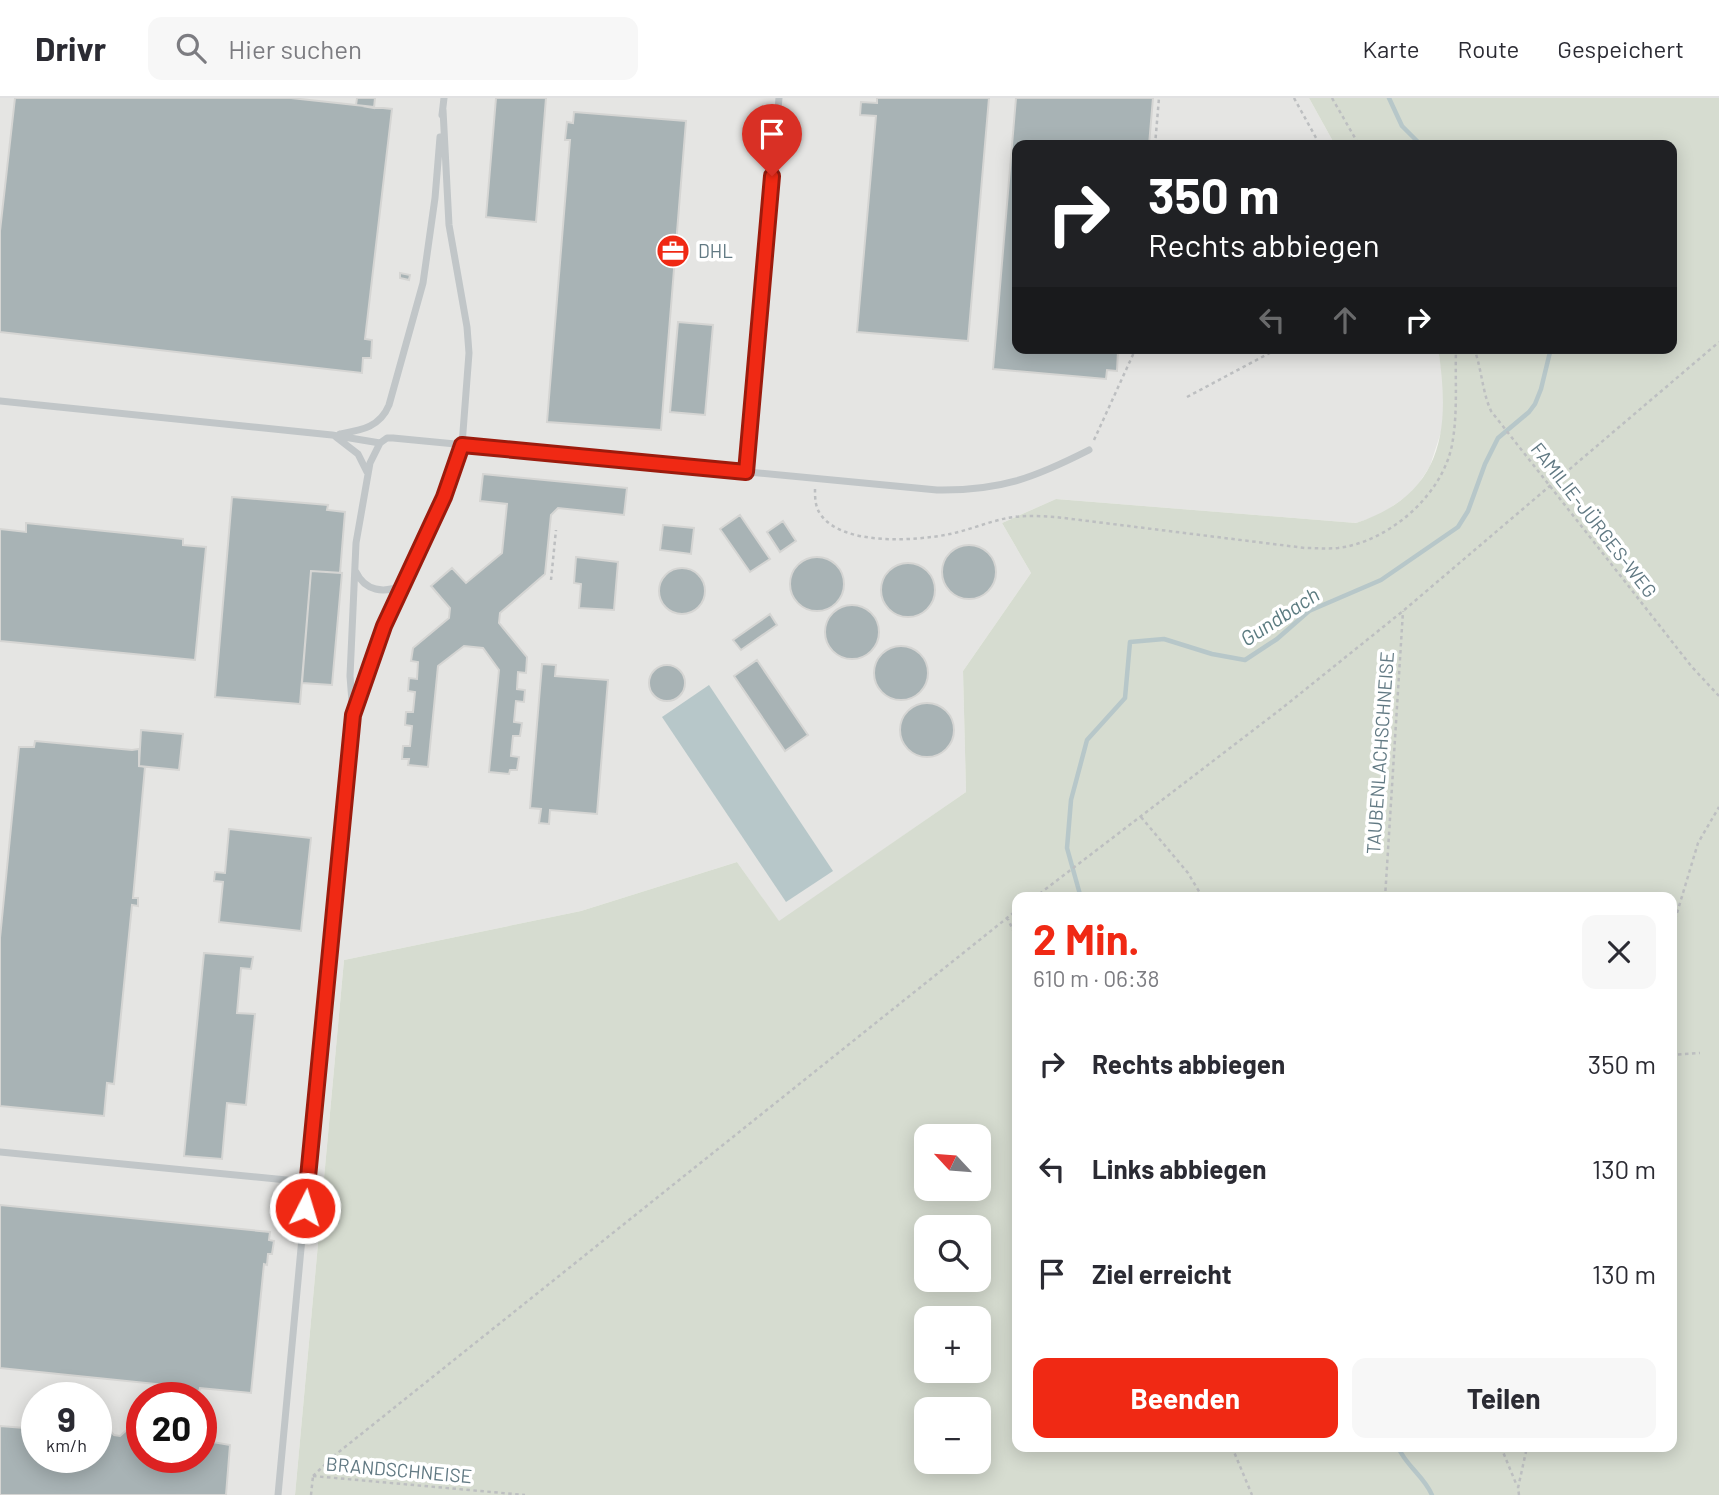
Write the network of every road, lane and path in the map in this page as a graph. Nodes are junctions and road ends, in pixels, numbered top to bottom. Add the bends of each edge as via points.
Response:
1 (444, 98) edge
2 (779, 98) edge
3 (1159, 98) edge
4 (1294, 98) edge
5 (1332, 98) edge
6 (443, 110) junction
7 (1155, 140) edge
8 (1317, 140) edge
9 (1356, 140) edge
10 (1719, 342) edge
11 (1133, 354) edge
12 (1268, 354) edge
13 (1456, 354) edge
14 (1476, 354) edge
15 (1187, 397) dead end
16 (0, 401) edge
17 (332, 435) junction
18 (380, 443) junction
19 (462, 445) junction
20 (1089, 450) joint
21 (746, 472) junction
22 (367, 473) junction
23 (815, 479) junction
24 (1550, 487) junction
25 (556, 530) dead end
26 (355, 568) junction
27 (551, 580) dead end
28 (403, 585) junction
29 (1403, 611) junction
30 (1719, 696) edge
31 (353, 715) junction
32 (1719, 807) edge
33 (1141, 817) junction
34 (1042, 892) edge
35 (1199, 892) edge
36 (1385, 892) edge
37 (1677, 913) edge
38 (1012, 914) edge
39 (1007, 917) junction
40 (1012, 928) edge
41 (1700, 1053) dead end
42 (1677, 1055) edge
43 (0, 1152) edge
44 (307, 1182) junction
45 (1234, 1452) edge
46 (1503, 1452) edge
47 (1526, 1452) edge
48 (313, 1476) junction
49 (1518, 1488) junction
50 (278, 1495) edge
51 (311, 1495) edge
52 (525, 1495) edge
53 (1252, 1495) edge
54 (1518, 1495) edge

1 - 6 lane
2 - 21 lane
3 - 7 path
4 - 8 path
5 - 9 path
6 - 17 lane via 423,282 386,414 374,425
6 - 19 lane via 449,225 469,353
10 - 24 path
11 - 20 path
12 - 15 path
13 - 23 path via 1451,448 1429,493 1408,516 1381,534 1339,548 1305,548 1032,516 1010,517 929,538 864,536 845,533 821,515
14 - 24 path, FAMILIE-JÜRGES-WEG via 1491,411
16 - 17 lane
17 - 18 lane
17 - 22 lane via 352,448
18 - 19 lane via 393,438
18 - 22 lane
19 - 21 lane
19 - 28 lane via 444,497
20 - 23 lane via 1030,478 971,491
21 - 23 lane
22 - 26 lane
24 - 29 path
24 - 30 path, FAMILIE-JÜRGES-WEG
25 - 27 path
26 - 28 lane via 364,584 376,590 390,591
26 - 31 lane via 350,676
28 - 31 lane
29 - 33 path
29 - 36 path, TAUBENLACHSCHNEISE
31 - 44 lane
32 - 37 path via 1698,843
33 - 34 path
33 - 35 path
38 - 39 path
39 - 40 path
39 - 48 path
41 - 42 path
43 - 44 lane
44 - 50 lane
45 - 53 path
46 - 49 path
47 - 49 path
48 - 51 path
48 - 52 path, BRANDSCHNEISE
49 - 54 path

